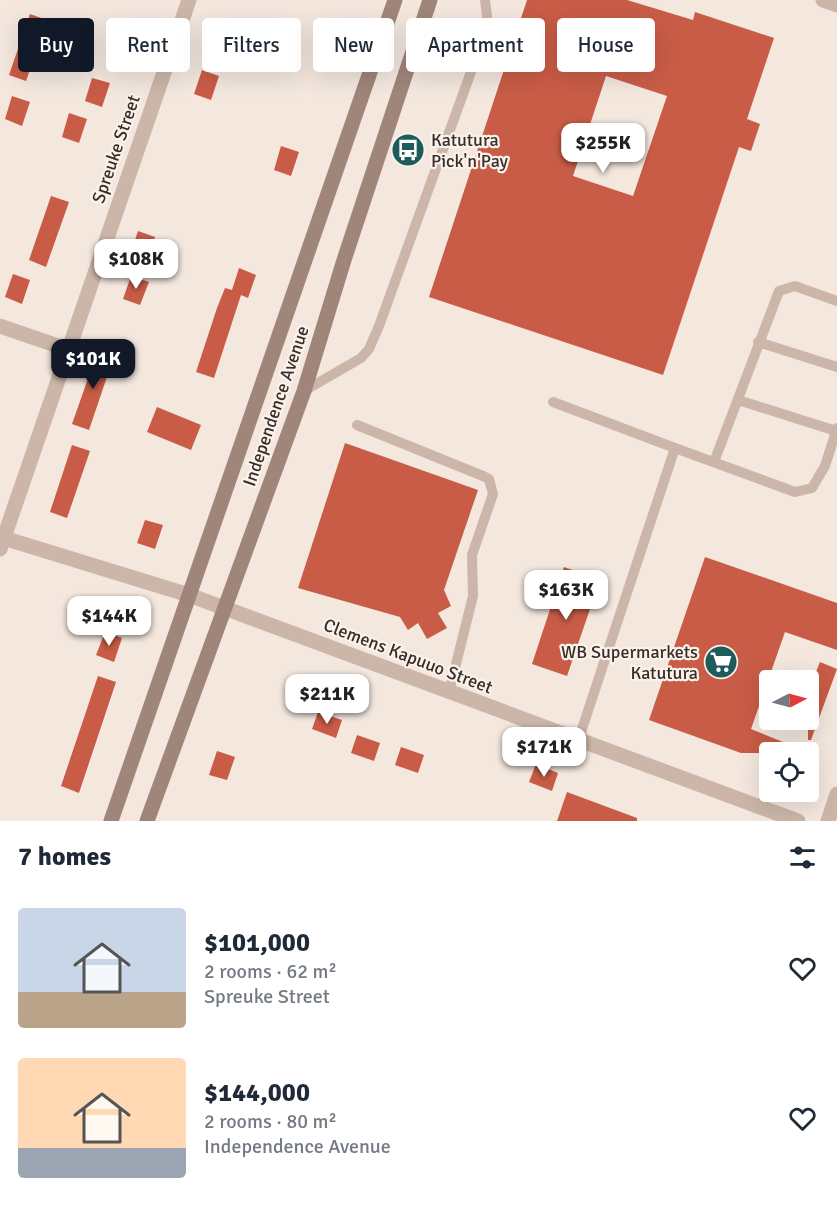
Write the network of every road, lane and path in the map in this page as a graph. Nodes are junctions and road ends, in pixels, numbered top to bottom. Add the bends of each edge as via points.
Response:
1 (189, 0) edge
2 (395, 0) edge
3 (430, 0) edge
4 (485, 0) edge
5 (822, 0) edge
6 (837, 5) edge
7 (837, 301) edge
8 (0, 326) edge
9 (758, 342) junction
10 (68, 349) junction
11 (837, 367) edge
12 (304, 391) junction
13 (738, 400) junction
14 (553, 402) dead end
15 (357, 425) dead end
16 (836, 430) edge
17 (675, 448) junction
18 (714, 462) junction
19 (1, 542) edge
20 (189, 595) junction
21 (225, 609) junction
22 (449, 692) junction
23 (578, 741) junction
24 (837, 794) edge
25 (111, 821) edge
26 (147, 821) edge
27 (798, 821) edge
28 (828, 821) edge

1 - 10 street, Spreuke Street
2 - 20 main road, Independence Avenue
3 - 12 main road, Independence Avenue
4 - 12 lane via 488,26 376,334 361,358
5 - 6 street
7 - 9 lane via 795,286 779,291
8 - 10 street
9 - 11 lane
9 - 13 lane
10 - 19 street, Spreuke Street
12 - 21 main road, Independence Avenue
13 - 16 lane
13 - 18 lane
14 - 17 lane
15 - 22 lane via 483,476 493,487 472,555 473,596
16 - 18 lane via 825,466 812,488 795,492
17 - 18 lane
17 - 23 lane
19 - 20 street, Clemens Kapuuo Street
20 - 21 street, Clemens Kapuuo Street
20 - 25 main road, Independence Avenue
21 - 22 street, Clemens Kapuuo Street
21 - 26 main road, Independence Avenue
22 - 23 street, Clemens Kapuuo Street
23 - 27 street, Clemens Kapuuo Street
24 - 28 street

